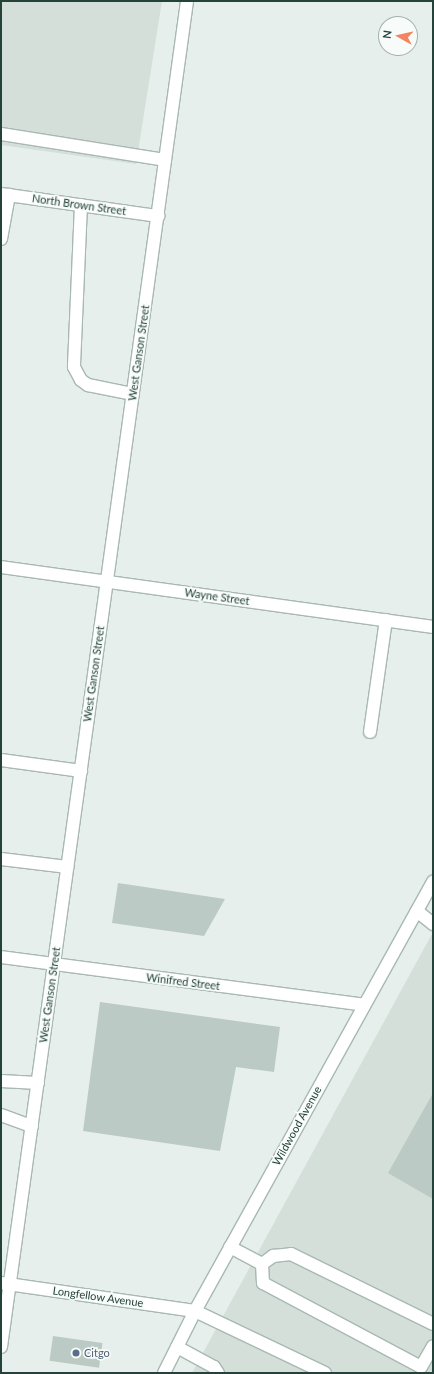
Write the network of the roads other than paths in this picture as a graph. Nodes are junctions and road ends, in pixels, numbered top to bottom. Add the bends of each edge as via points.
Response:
1 (187, 1) edge
2 (1, 134) edge
3 (165, 160) junction
4 (5, 194) edge
5 (82, 205) junction
6 (158, 216) junction
7 (1, 239) edge
8 (133, 394) junction
9 (1, 568) edge
10 (107, 582) junction
11 (386, 620) junction
12 (433, 627) edge
13 (370, 732) dead end
14 (1, 760) edge
15 (81, 771) junction
16 (1, 859) edge
17 (68, 867) junction
18 (433, 881) edge
19 (416, 911) junction
20 (433, 924) edge
21 (1, 957) edge
22 (54, 965) junction
23 (364, 1005) junction
24 (1, 1081) edge
25 (38, 1083) junction
26 (1, 1115) edge
27 (32, 1126) junction
28 (230, 1247) junction
29 (262, 1264) junction
30 (5, 1284) edge
31 (195, 1311) junction
32 (433, 1324) edge
33 (433, 1346) edge
34 (1, 1347) edge
35 (177, 1347) junction
36 (164, 1373) edge
37 (218, 1373) edge
38 (325, 1373) edge

1 - 3 street, West Ganson Street
2 - 3 street
3 - 6 street, West Ganson Street
4 - 5 street, North Brown Street
4 - 7 street
5 - 6 street, North Brown Street
5 - 8 street via 74,367 80,380 88,385
6 - 8 street, West Ganson Street
8 - 10 street, West Ganson Street
9 - 10 street, Wayne Street
10 - 11 street, Wayne Street
10 - 15 street, West Ganson Street
11 - 12 street, Wayne Street
11 - 13 street
14 - 15 street
15 - 17 street, West Ganson Street
16 - 17 street
17 - 22 street, West Ganson Street
18 - 19 street, Wildwood Avenue
19 - 20 street
19 - 23 street, Wildwood Avenue
21 - 22 street, Winifred Street
22 - 23 street, Winifred Street
22 - 25 street, West Ganson Street
23 - 28 street, Wildwood Avenue
24 - 25 street
25 - 27 street, West Ganson Street
26 - 27 street
27 - 30 street, West Ganson Street
28 - 29 street
28 - 31 street, Wildwood Avenue
29 - 32 street via 273,1256 291,1254
29 - 33 street via 263,1283 421,1367
30 - 31 street, Longfellow Avenue
30 - 34 street, West Ganson Street
31 - 35 street, Wildwood Avenue
31 - 38 street, Longfellow Avenue
35 - 36 street, Wildwood Avenue
35 - 37 street via 214,1367

